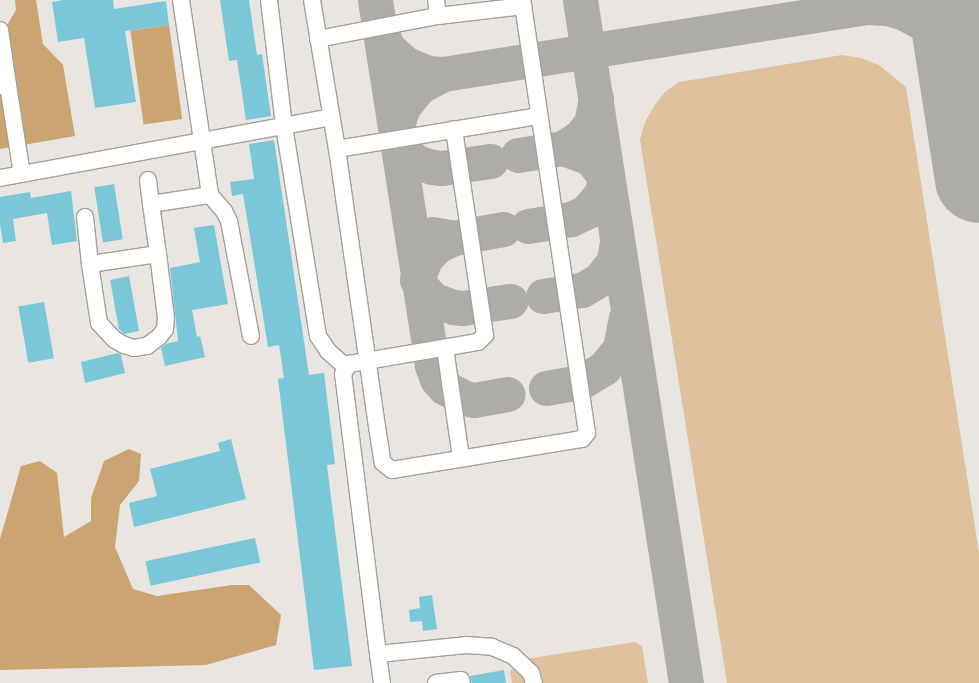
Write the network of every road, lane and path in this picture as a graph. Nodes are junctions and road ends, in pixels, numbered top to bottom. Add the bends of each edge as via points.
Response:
1 (181, 0) edge
2 (269, 0) edge
3 (312, 0) edge
4 (436, 0) edge
5 (523, 3) edge
6 (438, 16) junction
7 (0, 30) edge
8 (318, 39) junction
9 (4, 86) edge
10 (539, 116) junction
11 (331, 117) junction
12 (284, 126) junction
13 (454, 129) junction
14 (202, 142) junction
15 (337, 150) junction
16 (22, 174) junction
17 (0, 178) edge
18 (148, 180) dead end
19 (210, 195) junction
20 (152, 204) junction
21 (84, 217) dead end
22 (158, 254) junction
23 (90, 264) junction
24 (251, 336) dead end
25 (445, 348) junction
26 (366, 360) junction
27 (346, 366) junction
28 (461, 458) junction
29 (378, 654) junction
30 (382, 683) edge
31 (436, 683) edge
32 (462, 683) edge
33 (534, 683) edge

1 - 14 lane
2 - 12 lane
3 - 8 lane
4 - 6 lane
5 - 6 lane
5 - 10 lane
6 - 8 lane
7 - 9 lane
8 - 11 lane
9 - 16 lane
10 - 13 lane
10 - 28 lane via 588,433 582,439
11 - 12 lane
11 - 15 lane
12 - 14 lane
12 - 27 lane via 318,336 328,351
13 - 15 lane
13 - 25 lane via 485,330 478,342
14 - 16 lane
14 - 19 lane
15 - 26 lane
16 - 17 lane
18 - 20 lane
19 - 20 lane
19 - 24 lane via 229,221
20 - 22 lane
21 - 23 lane
22 - 23 lane
22 - 23 lane via 165,329 147,346 134,348 115,340 99,323
25 - 26 lane
25 - 28 lane
26 - 27 lane
26 - 28 lane via 385,467 392,470
27 - 29 lane via 343,374
29 - 30 lane
29 - 33 lane via 466,645 492,647 513,656 531,673
31 - 32 lane via 461,680

